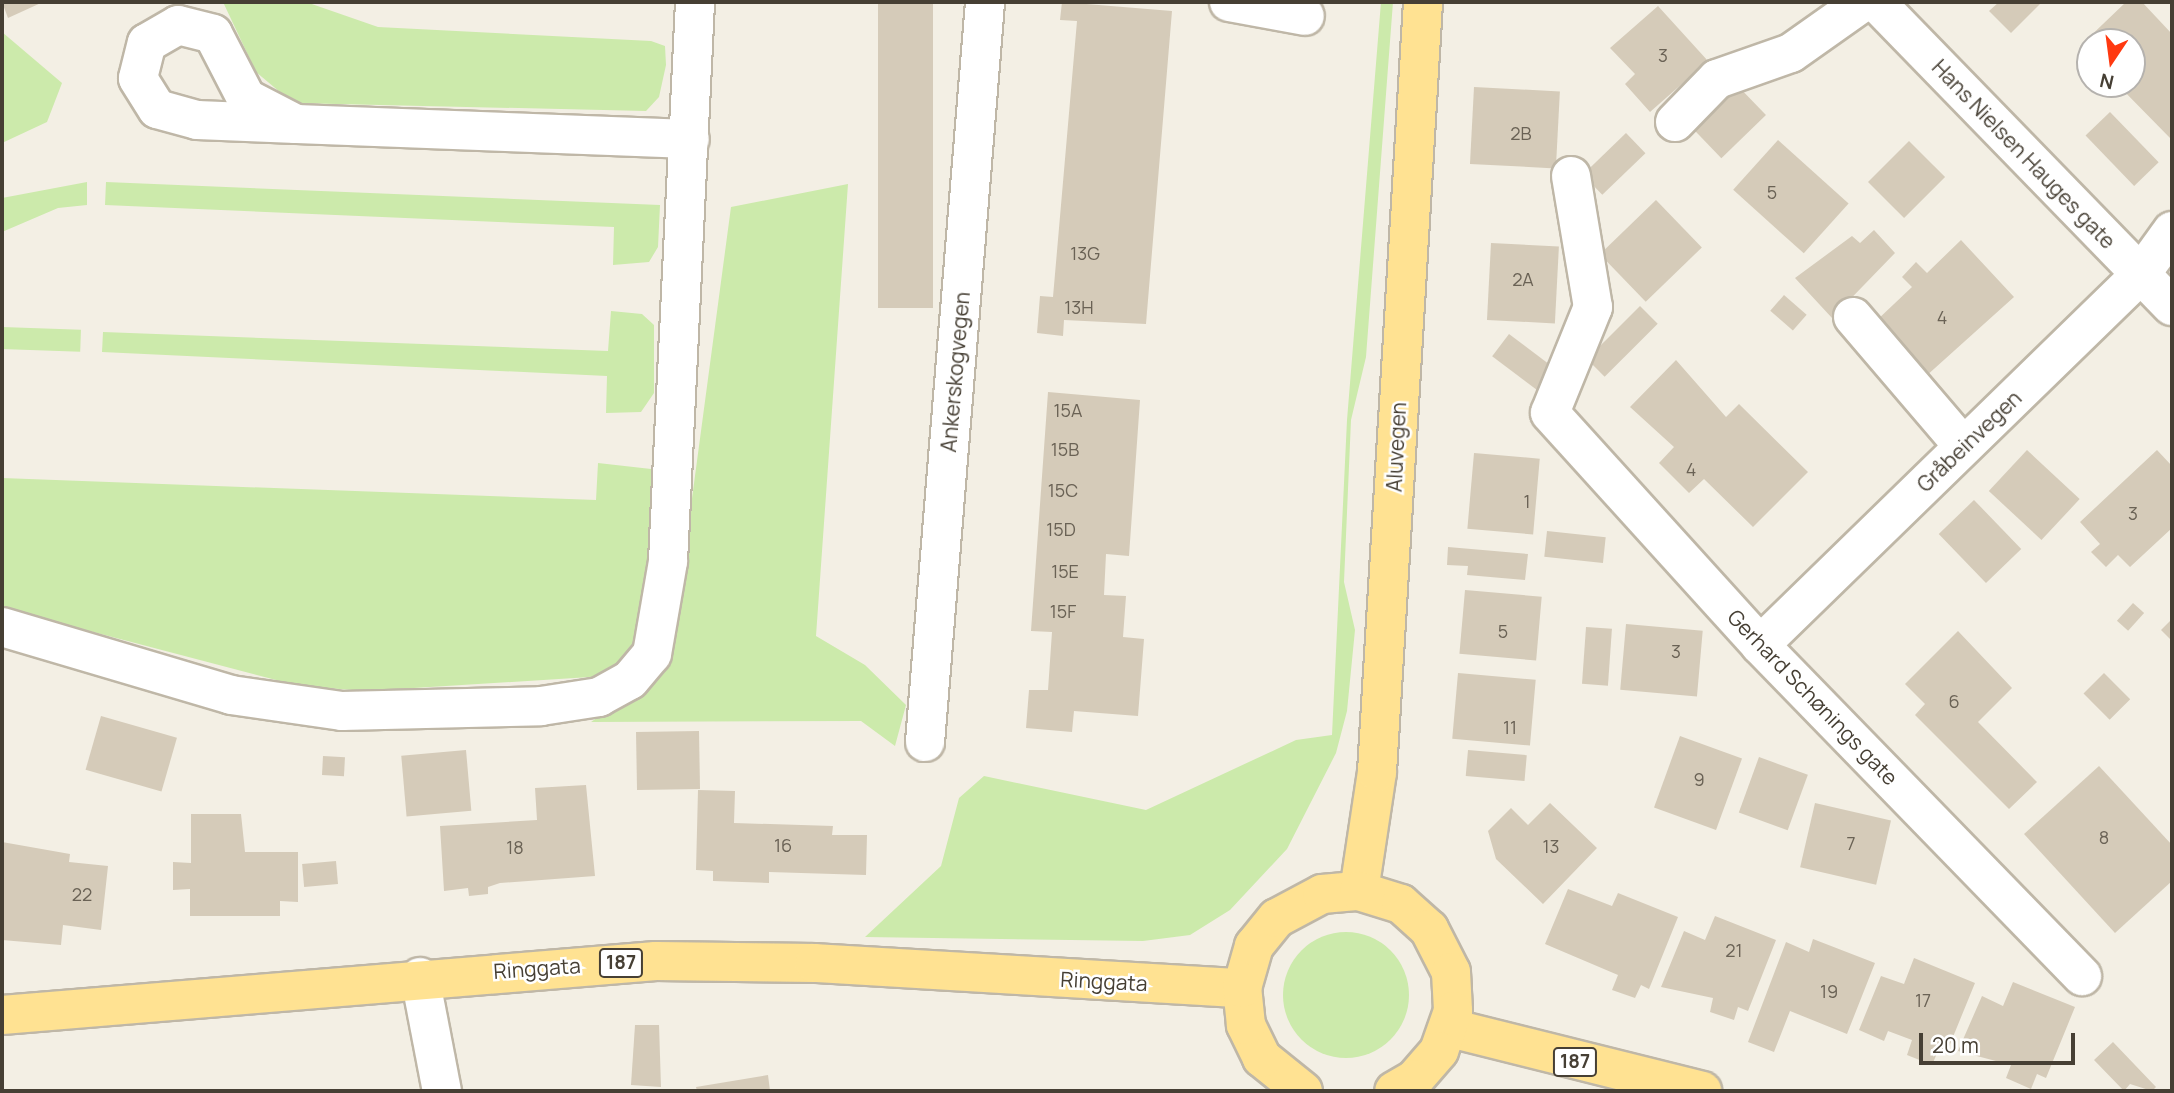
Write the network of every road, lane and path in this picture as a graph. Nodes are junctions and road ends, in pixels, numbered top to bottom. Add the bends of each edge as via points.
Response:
1 (695, 2) edge
2 (985, 2) edge
3 (1229, 2) edge
4 (1423, 2) edge
5 (1863, 2) edge
6 (1876, 2) edge
7 (1305, 16) dead end
8 (1675, 122) dead end
9 (296, 124) dead end
10 (690, 139) junction
11 (1571, 176) dead end
12 (2172, 231) edge
13 (2141, 274) junction
14 (2172, 306) edge
15 (1853, 317) dead end
16 (1963, 446) junction
17 (2, 627) edge
18 (1760, 645) junction
19 (925, 741) dead end
20 (1359, 891) junction
21 (2082, 976) dead end
22 (420, 977) junction
23 (1242, 988) junction
24 (2, 1014) edge
25 (1450, 1028) junction
26 (442, 1091) edge
27 (1303, 1091) edge
28 (1394, 1091) edge
29 (1702, 1091) edge

1 - 10 street
2 - 19 street, Ankerskogvegen
3 - 7 street
4 - 20 main road, Aluvegen via 1377,772
5 - 8 street via 1791,53 1717,79
6 - 13 street, Hans Nielsen Hauges gate
9 - 10 street
10 - 17 street via 668,561 652,654 630,680 599,698 541,706 342,711 231,695
11 - 18 street, Gerhard Schønings gate via 1593,307 1550,413
12 - 13 street, Gråbeinvegen
13 - 14 street, Hans Nielsen Hauges gate
13 - 16 street, Gråbeinvegen
15 - 16 street
16 - 18 street, Gråbeinvegen
18 - 21 street, Gerhard Schønings gate
20 - 23 main road via 1322,894 1277,918 1254,946
20 - 25 main road via 1401,904 1429,929 1451,972
22 - 23 main road, Ringgata / 187 via 547,965 788,962
22 - 24 main road, Ringgata / 187
22 - 26 street
23 - 27 main road via 1246,1025 1262,1058
25 - 28 main road via 1415,1079
25 - 29 main road, 187

